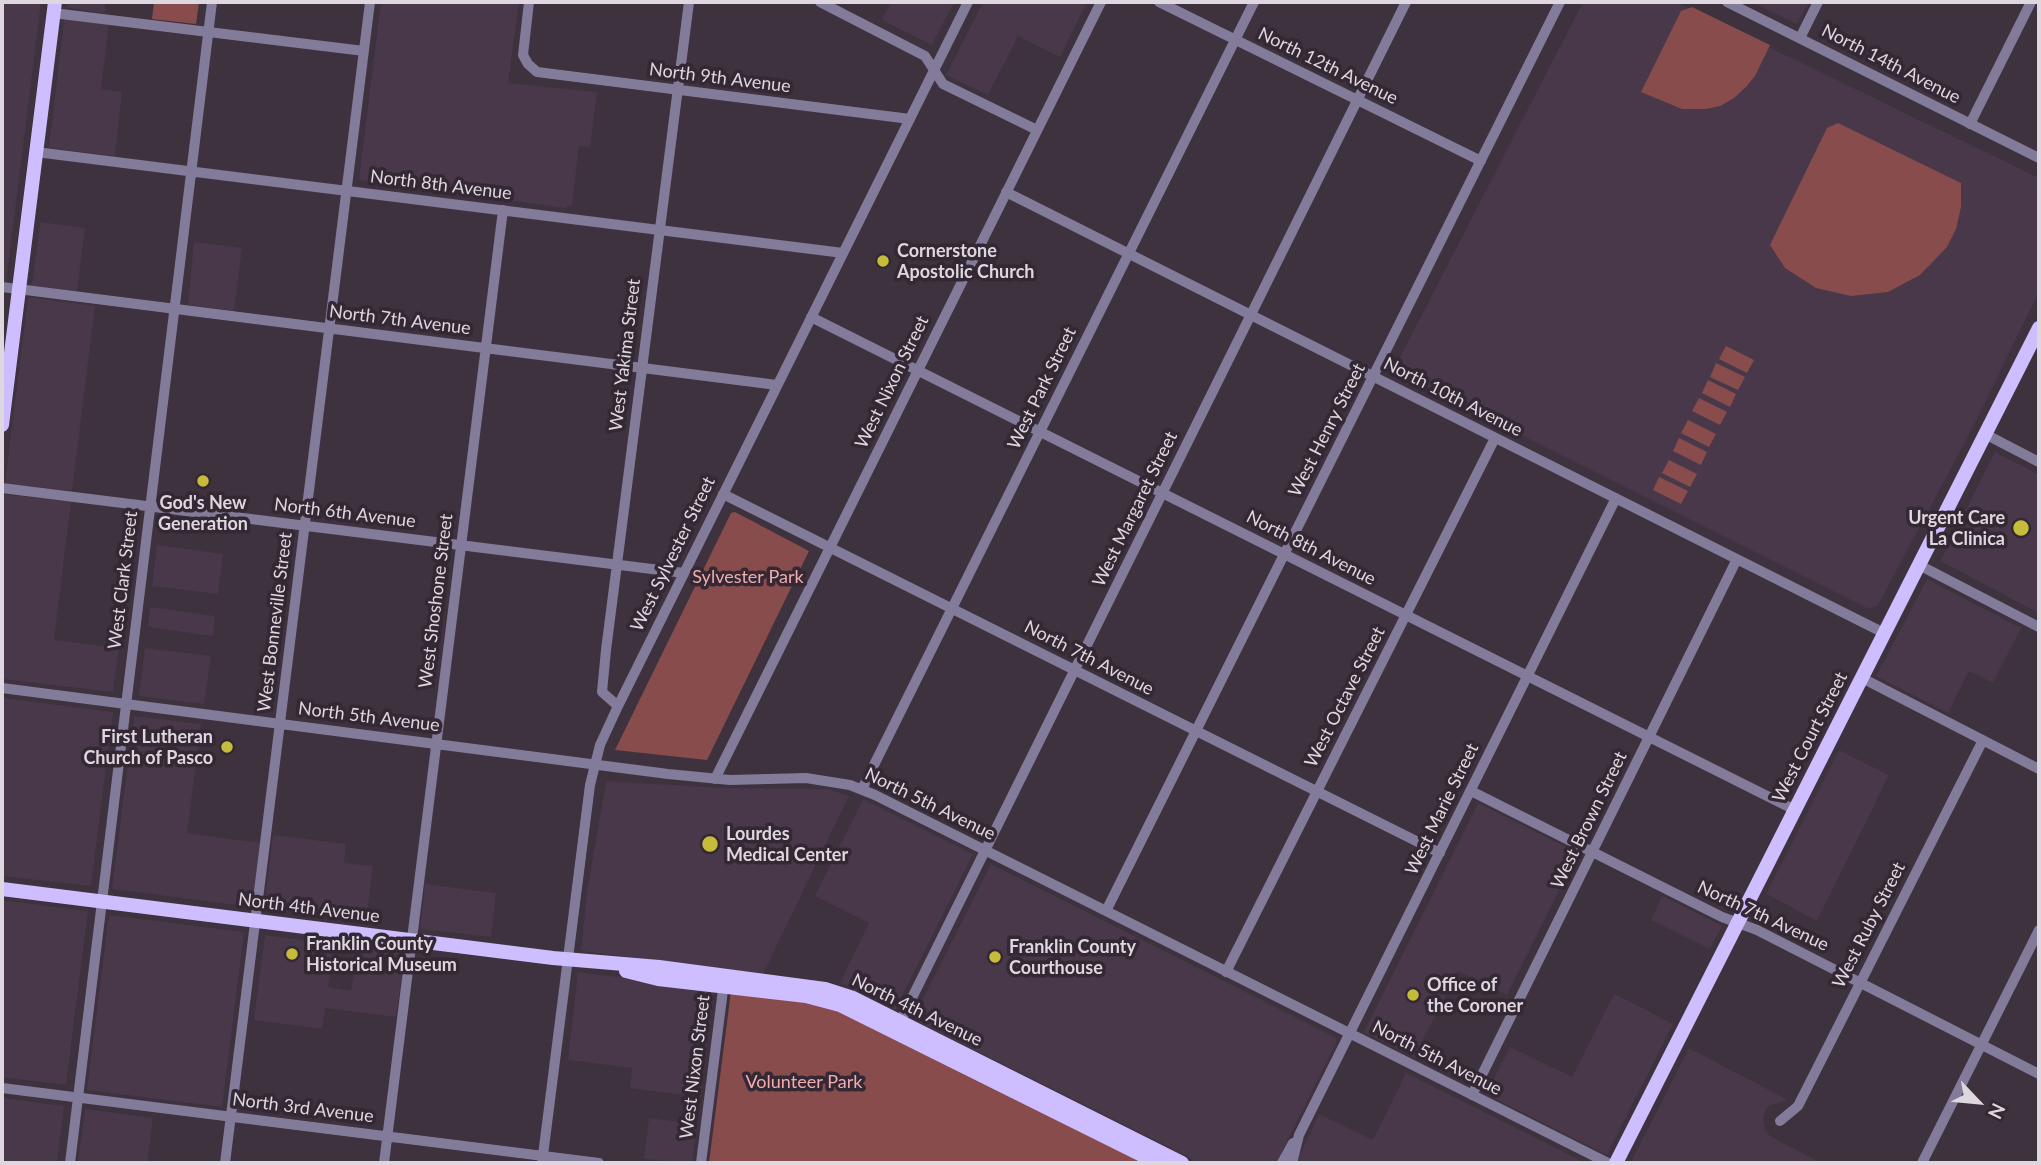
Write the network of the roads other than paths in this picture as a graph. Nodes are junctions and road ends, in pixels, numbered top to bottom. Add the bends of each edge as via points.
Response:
1 (212, 2) edge
2 (370, 2) edge
3 (529, 2) edge
4 (689, 2) edge
5 (820, 2) edge
6 (968, 2) edge
7 (1101, 2) edge
8 (1159, 2) edge
9 (1254, 2) edge
10 (1406, 2) edge
11 (1560, 2) edge
12 (1727, 2) edge
13 (1818, 2) edge
14 (2031, 2) edge
15 (2039, 6) edge
16 (54, 7) edge
17 (208, 32) junction
18 (1800, 38) junction
19 (1235, 40) junction
20 (364, 51) junction
21 (934, 70) junction
22 (677, 90) junction
23 (1357, 100) junction
24 (910, 119) junction
25 (1970, 124) junction
26 (1037, 131) junction
27 (36, 152) junction
28 (2039, 158) edge
29 (1481, 161) junction
30 (191, 171) junction
31 (347, 191) junction
32 (1006, 192) junction
33 (503, 210) junction
34 (659, 230) junction
35 (843, 253) junction
36 (1129, 254) junction
37 (2, 287) edge
38 (18, 289) junction
39 (174, 309) junction
40 (1251, 315) junction
41 (811, 317) junction
42 (2039, 328) edge
43 (330, 329) junction
44 (486, 348) junction
45 (642, 368) junction
46 (918, 370) junction
47 (1373, 376) junction
48 (778, 385) junction
49 (2, 425) edge
50 (1040, 432) junction
51 (1985, 434) junction
52 (1495, 438) junction
53 (2039, 462) edge
54 (2, 488) edge
55 (1163, 493) junction
56 (723, 494) junction
57 (1616, 498) junction
58 (150, 506) junction
59 (305, 526) junction
60 (461, 545) junction
61 (830, 547) junction
62 (1284, 554) junction
63 (1737, 559) junction
64 (616, 564) junction
65 (1919, 565) junction
66 (684, 573) junction
67 (952, 608) junction
68 (1406, 615) junction
69 (2039, 627) edge
70 (1884, 633) junction
71 (1075, 670) junction
72 (1528, 676) junction
73 (1862, 678) junction
74 (2, 688) edge
75 (125, 704) junction
76 (618, 706) junction
77 (280, 723) junction
78 (1196, 731) junction
79 (1649, 737) junction
80 (1983, 740) junction
81 (436, 743) junction
82 (594, 763) junction
83 (2039, 769) edge
84 (715, 779) junction
85 (862, 789) junction
86 (1471, 790) junction
87 (1317, 792) junction
88 (1795, 810) junction
89 (985, 851) junction
90 (1592, 852) junction
91 (1440, 853) junction
92 (2, 889) edge
93 (102, 901) junction
94 (1106, 911) junction
95 (256, 921) junction
96 (1738, 923) junction
97 (2039, 930) edge
98 (412, 940) junction
99 (568, 959) junction
100 (1227, 972) junction
101 (724, 980) junction
102 (1860, 982) junction
103 (898, 1027) junction
104 (1350, 1034) junction
105 (1981, 1044) junction
106 (2039, 1074) edge
107 (2, 1088) edge
108 (1472, 1096) junction
109 (78, 1097) junction
110 (231, 1116) junction
111 (1780, 1121) dead end
112 (1299, 1135) junction
113 (387, 1136) junction
114 (542, 1160) edge
115 (70, 1163) edge
116 (225, 1163) edge
117 (384, 1163) edge
118 (599, 1163) edge
119 (701, 1163) edge
120 (1158, 1163) edge
121 (1182, 1163) edge
122 (1282, 1163) edge
123 (1292, 1163) edge
124 (1608, 1163) edge
125 (1616, 1163) edge
126 (1922, 1163) edge

1 - 17 street, West Clark Street
2 - 20 street, West Bonneville Street
3 - 22 street, North 9th Avenue via 523,49 528,64 542,73
4 - 22 street, West Yakima Street
5 - 21 street via 925,55
6 - 21 street, West Sylvester Street
7 - 26 street, West Nixon Street
8 - 19 street, North 12th Avenue
9 - 19 street, West Park Street
10 - 23 street, West Margaret Street
11 - 29 street, West Henry Street
12 - 18 street, North 14th Avenue
13 - 18 street
14 - 15 street
14 - 25 street
16 - 17 street
16 - 27 main road
17 - 20 street
17 - 30 street, West Clark Street
18 - 25 street, North 14th Avenue
19 - 23 street, North 12th Avenue
19 - 36 street, West Park Street
20 - 31 street, West Bonneville Street
21 - 24 street, West Sylvester Street
21 - 26 street via 943,84
22 - 24 street, North 9th Avenue
22 - 34 street, West Yakima Street
23 - 29 street, North 12th Avenue
23 - 40 street, West Margaret Street
24 - 35 street, West Sylvester Street
25 - 28 street, North 14th Avenue
26 - 32 street, West Nixon Street
27 - 30 street, North 8th Avenue
27 - 38 main road
29 - 47 street, West Henry Street
30 - 31 street, North 8th Avenue
30 - 39 street, West Clark Street
31 - 33 street, North 8th Avenue
31 - 43 street, West Bonneville Street
32 - 36 street, North 10th Avenue
32 - 46 street, West Nixon Street
33 - 34 street, North 8th Avenue
33 - 44 street, West Shoshone Street
34 - 35 street, North 8th Avenue
34 - 45 street, West Yakima Street
35 - 41 street, West Sylvester Street
36 - 40 street, North 10th Avenue
36 - 50 street, West Park Street
37 - 38 street, North 7th Avenue
38 - 39 street, North 7th Avenue
38 - 49 main road
39 - 43 street, North 7th Avenue
39 - 58 street, West Clark Street
40 - 47 street, North 10th Avenue
40 - 55 street, West Margaret Street
41 - 46 street, North 8th Avenue
41 - 48 street, West Sylvester Street
42 - 51 main road, West Court Street
43 - 44 street, North 7th Avenue
43 - 59 street, West Bonneville Street
44 - 45 street, North 7th Avenue
44 - 60 street, West Shoshone Street
45 - 48 street, North 7th Avenue
45 - 64 street, West Yakima Street
46 - 50 street, North 8th Avenue
46 - 61 street, West Nixon Street
47 - 52 street, North 10th Avenue
47 - 62 street, West Henry Street
48 - 56 street, West Sylvester Street
50 - 55 street, North 8th Avenue
50 - 67 street, West Park Street
51 - 53 street
51 - 65 main road, West Court Street
52 - 57 street, North 10th Avenue
52 - 68 street, West Octave Street
54 - 58 street, North 6th Avenue
55 - 62 street, North 8th Avenue
55 - 71 street, West Margaret Street
56 - 61 street, North 7th Avenue
56 - 66 street, West Sylvester Street
57 - 63 street, North 10th Avenue
57 - 72 street, West Marie Street
58 - 59 street, North 6th Avenue
58 - 75 street, West Clark Street
59 - 60 street, North 6th Avenue
59 - 77 street, West Bonneville Street
60 - 64 street, North 6th Avenue
60 - 81 street, West Shoshone Street
61 - 67 street, North 7th Avenue
61 - 84 street, West Nixon Street
62 - 68 street, North 8th Avenue
62 - 78 street, West Henry Street
63 - 70 street, North 10th Avenue
63 - 79 street, West Brown Street
64 - 66 street, North 6th Avenue
64 - 76 street, West Yakima Street via 602,692
65 - 69 street
65 - 70 main road, West Court Street
66 - 76 street, West Sylvester Street
67 - 71 street, North 7th Avenue
67 - 85 street, West Park Street
68 - 72 street, North 8th Avenue
68 - 87 street, West Octave Street
70 - 73 main road, West Court Street
71 - 78 street, North 7th Avenue
71 - 89 street, West Margaret Street
72 - 79 street, North 8th Avenue
72 - 86 street, West Marie Street
73 - 80 street
73 - 88 main road, West Court Street
74 - 75 street, North 5th Avenue
75 - 77 street, North 5th Avenue
75 - 93 street, West Clark Street
76 - 82 street, West Sylvester Street
77 - 81 street, North 5th Avenue
77 - 95 street, West Bonneville Street
78 - 87 street, North 7th Avenue
78 - 94 street, West Henry Street
79 - 88 street, North 8th Avenue
79 - 90 street, West Brown Street
80 - 83 street
80 - 102 street, West Ruby Street
81 - 82 street, North 5th Avenue
81 - 98 street, West Shoshone Street
82 - 84 street, North 5th Avenue
82 - 99 street, West Sylvester Street
84 - 85 street, North 5th Avenue via 806,778
85 - 89 street, North 5th Avenue
86 - 90 street, North 7th Avenue
86 - 91 street, West Marie Street
87 - 91 street, North 7th Avenue
87 - 100 street, West Octave Street
88 - 96 main road, West Court Street
89 - 94 street, North 5th Avenue
89 - 103 street, West Margaret Street
90 - 96 street, North 7th Avenue
90 - 108 street, West Brown Street
91 - 104 street, West Marie Street
92 - 93 main road, North 4th Avenue
93 - 95 main road, North 4th Avenue
93 - 109 street, West Clark Street
94 - 100 street, North 5th Avenue
95 - 98 main road, North 4th Avenue
95 - 110 street, West Bonneville Street
96 - 102 street, North 7th Avenue
96 - 125 main road, West Court Street
97 - 105 street
98 - 99 main road, North 4th Avenue
98 - 113 street, West Shoshone Street
99 - 101 main road, North 4th Avenue via 612,965 658,979
99 - 114 street, West Sylvester Street
100 - 104 street, North 5th Avenue
101 - 103 main road, North 4th Avenue via 825,989 853,998
101 - 119 street, West Nixon Street
102 - 105 street, North 7th Avenue
102 - 111 street, West Ruby Street via 1798,1106
103 - 120 main road, North 4th Avenue
103 - 121 main road, North 4th Avenue
104 - 108 street, North 5th Avenue
104 - 112 street, West Marie Street
105 - 106 street, North 7th Avenue
105 - 126 street
107 - 109 street, North 3rd Avenue
108 - 124 street, North 5th Avenue
109 - 110 street, North 3rd Avenue
109 - 115 street, West Clark Street
110 - 113 street, North 3rd Avenue
110 - 116 street, West Bonneville Street
112 - 122 street, West Marie Street
112 - 123 street, West Marie Street
113 - 114 street, North 3rd Avenue
113 - 117 street, West Shoshone Street
114 - 118 street, North 3rd Avenue

